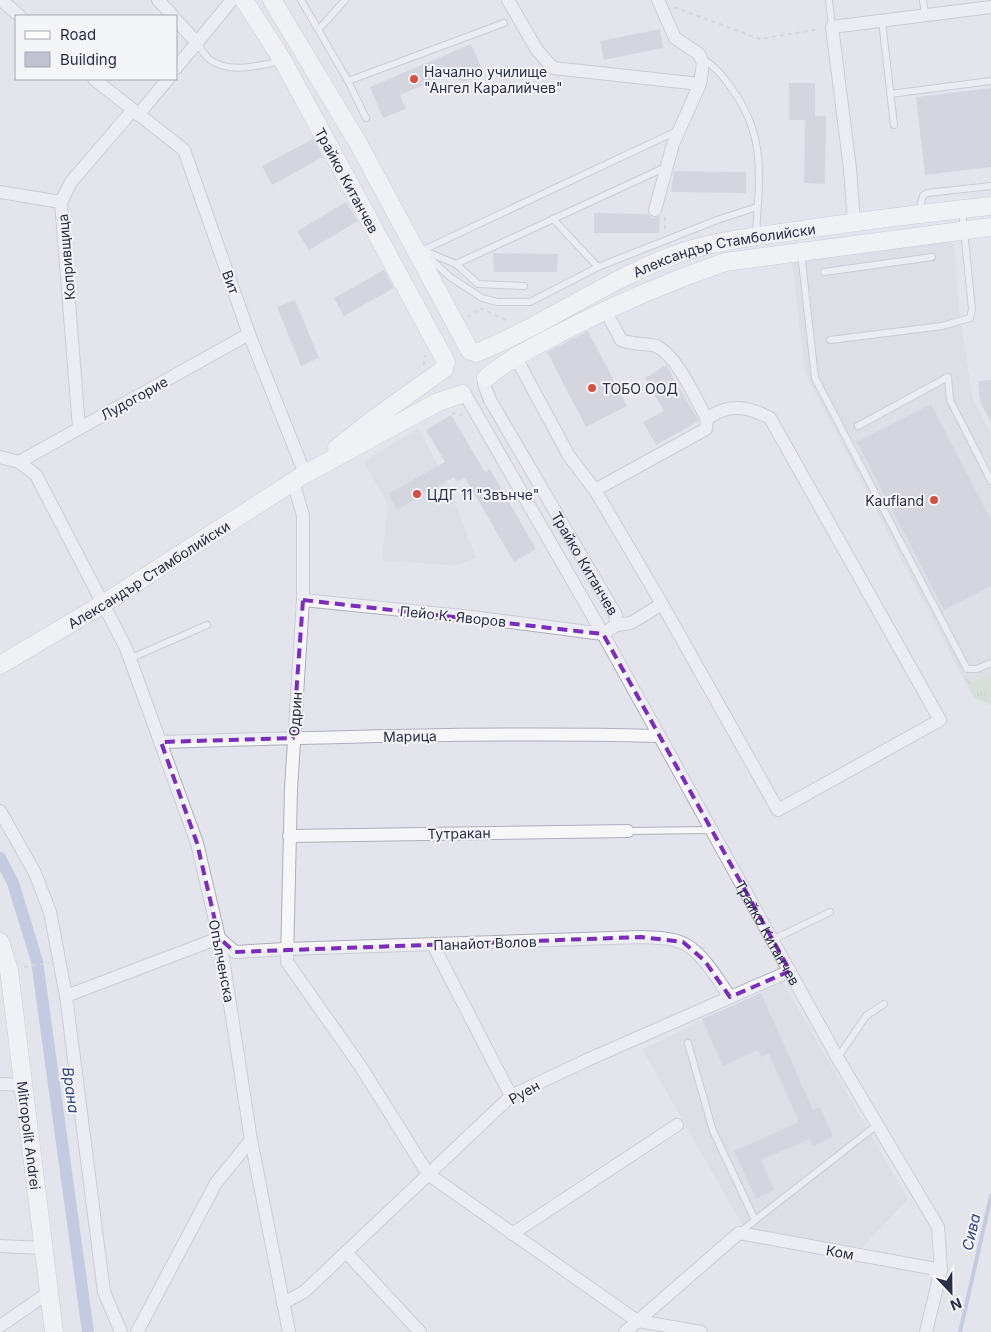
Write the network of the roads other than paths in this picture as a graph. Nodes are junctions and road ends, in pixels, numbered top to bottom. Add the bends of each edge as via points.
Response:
1 (1, 0) edge
2 (158, 0) edge
3 (232, 0) edge
4 (244, 0) edge
5 (272, 0) edge
6 (301, 0) edge
7 (345, 0) edge
8 (508, 0) edge
9 (657, 0) edge
10 (829, 0) edge
11 (923, 0) edge
12 (991, 7) edge
13 (19, 15) edge
14 (172, 15) edge
15 (925, 15) junction
16 (882, 21) junction
17 (178, 22) edge
18 (504, 23) dead end
19 (832, 27) junction
20 (319, 29) junction
21 (197, 43) junction
22 (701, 58) junction
23 (283, 60) junction
24 (178, 66) edge
25 (95, 80) edge
26 (167, 80) edge
27 (348, 81) junction
28 (991, 81) edge
29 (700, 84) junction
30 (890, 94) junction
31 (135, 113) junction
32 (366, 118) dead end
33 (894, 125) dead end
34 (678, 130) junction
35 (667, 166) junction
36 (991, 186) edge
37 (0, 192) edge
38 (61, 202) junction
39 (991, 206) edge
40 (757, 207) junction
41 (962, 209) junction
42 (655, 210) road end
43 (917, 214) junction
44 (553, 219) junction
45 (854, 222) junction
46 (991, 227) edge
47 (964, 230) junction
48 (756, 236) junction
49 (419, 251) junction
50 (801, 251) junction
51 (932, 257) dead end
52 (456, 264) junction
53 (598, 267) junction
54 (824, 272) dead end
55 (524, 286) dead end
56 (612, 321) dead end
57 (249, 334) junction
58 (830, 340) dead end
59 (473, 352) junction
60 (515, 356) junction
61 (444, 365) junction
62 (485, 381) junction
63 (463, 394) junction
64 (707, 419) junction
65 (858, 426) dead end
66 (79, 428) junction
67 (0, 457) edge
68 (19, 462) junction
69 (299, 477) junction
70 (991, 480) edge
71 (595, 490) junction
72 (303, 600) junction
73 (103, 604) junction
74 (662, 604) junction
75 (207, 625) dead end
76 (616, 625) junction
77 (603, 634) junction
78 (130, 659) junction
79 (991, 663) edge
80 (0, 665) edge
81 (658, 736) junction
82 (293, 738) junction
83 (161, 742) junction
84 (0, 811) edge
85 (710, 830) junction
86 (628, 831) joint
87 (289, 836) junction
88 (830, 912) dead end
89 (219, 938) junction
90 (772, 940) junction
91 (0, 942) edge
92 (433, 945) junction
93 (286, 949) junction
94 (9, 968) edge
95 (790, 972) junction
96 (66, 996) junction
97 (730, 997) junction
98 (884, 1004) dead end
99 (688, 1043) dead end
100 (837, 1057) junction
101 (0, 1084) edge
102 (24, 1085) junction
103 (511, 1096) junction
104 (676, 1125) dead end
105 (877, 1125) junction
106 (251, 1140) junction
107 (428, 1174) junction
108 (755, 1220) junction
109 (739, 1233) junction
110 (512, 1234) junction
111 (0, 1246) edge
112 (43, 1248) junction
113 (346, 1252) junction
114 (941, 1270) junction
115 (48, 1293) junction
116 (283, 1303) junction
117 (0, 1326) edge
118 (640, 1327) edge
119 (54, 1332) edge
120 (121, 1332) edge
121 (137, 1332) edge
122 (289, 1332) edge
123 (420, 1332) edge
124 (625, 1332) edge
125 (701, 1332) edge
126 (926, 1332) edge

1 - 13 street
2 - 14 street
3 - 21 street
4 - 23 main road, Трайко Китанчев
5 - 49 main road, Трайко Китанчев
6 - 20 lane
7 - 20 lane
8 - 29 street via 537,50 553,68
9 - 22 street via 675,38
10 - 19 lane
11 - 15 lane
12 - 15 street
15 - 16 street
16 - 19 street
16 - 30 lane
17 - 21 street
18 - 27 lane
19 - 45 street
20 - 27 lane
21 - 23 lane via 209,59 245,69
21 - 24 street
22 - 29 street
22 - 40 lane via 723,77 752,125 760,161
23 - 61 main road, Трайко Китанчев via 434,339
25 - 31 street, Вит
26 - 31 street, Копривщица
27 - 32 lane
28 - 30 lane
29 - 34 street
30 - 33 lane
31 - 38 street, Копривщица via 72,182
31 - 57 street, Вит via 184,150
34 - 35 street
34 - 49 lane
35 - 42 street
35 - 44 lane
36 - 43 lane via 927,193
37 - 38 street
38 - 66 street, Копривщица
39 - 41 main road, Александър Стамболийски
40 - 48 lane
40 - 53 lane
41 - 43 main road, Александър Стамболийски
41 - 47 lane
43 - 45 main road, Александър Стамболийски
44 - 52 lane
44 - 53 lane
45 - 48 main road, Александър Стамболийски
46 - 47 main road, Александър Стамболийски
47 - 50 main road, Александър Стамболийски
47 - 58 lane via 972,309 970,318 942,326
48 - 59 main road, Александър Стамболийски via 701,246 670,256 521,333
49 - 52 lane
49 - 53 lane via 465,288 491,300 530,302
49 - 59 main road, Трайко Китанчев via 456,326
50 - 60 main road, Александър Стамболийски via 725,262 683,276
50 - 79 lane via 815,378 967,669
51 - 54 lane
52 - 55 lane via 478,284
56 - 64 street via 621,340 634,345 655,346 672,359
57 - 66 street, Лудогорие
57 - 69 street, Вит
59 - 61 main road, Александър Стамболийски via 456,352
59 - 62 main road via 485,364
60 - 62 main road, Александър Стамболийски
60 - 71 street via 569,456
61 - 63 main road via 444,376 450,387
61 - 69 main road, Александър Стамболийски via 428,382
62 - 63 main road, Александър Стамболийски via 474,392
62 - 76 street, Трайко Китанчев via 490,400 616,615
63 - 69 main road, Александър Стамболийски via 438,402
63 - 77 street, Трайко Китанчев
64 - 71 street via 706,429
64 - 74 street via 717,411 739,406 770,418 940,720 778,810
65 - 70 lane via 948,377 950,400
66 - 68 street, Лудогорие
67 - 68 street
68 - 73 street, Опълченска via 36,475
69 - 72 street, Одрин via 303,516
69 - 73 main road, Александър Стамболийски
71 - 74 street
72 - 77 street, Пейо К. Яворов
72 - 82 street, Одрин
73 - 78 street, Опълченска
73 - 80 main road, Александър Стамболийски
74 - 76 street via 631,623
75 - 78 lane
76 - 77 street, Трайко Китанчев
77 - 81 street, Трайко Китанчев
78 - 83 street, Опълченска
81 - 82 street, Марица
81 - 85 street, Трайко Китанчев
82 - 83 street, Марица
82 - 87 street, Одрин
83 - 89 street, Опълченска via 197,842
84 - 96 street via 35,873 50,912
85 - 86 lane
85 - 90 street, Трайко Китанчев
86 - 87 street, Тутракан
87 - 93 street, Одрин
88 - 90 lane
89 - 93 street, Панайот Волов via 236,952
89 - 96 street
89 - 106 street, Опълченска
90 - 95 street, Трайко Китанчев
91 - 94 main road, Mitropolit Andrei
92 - 93 street, Панайот Волов
92 - 97 street, Панайот Волов via 641,937 671,939 683,942 704,960
92 - 103 street
93 - 107 street via 287,962 361,1067
94 - 102 main road, Mitropolit Andrei
95 - 97 street, Руен
95 - 100 street, Трайко Китанчев
96 - 120 street via 102,1282
97 - 103 street, Руен
98 - 100 lane via 866,1016
99 - 108 lane via 713,1131
100 - 105 street, Трайко Китанчев
101 - 102 street
102 - 112 main road, Mitropolit Andrei
103 - 107 street, Руен
104 - 110 street
105 - 108 lane
105 - 114 street, Трайко Китанчев via 938,1227
106 - 116 street, Опълченска
106 - 121 street via 216,1183
107 - 110 street
107 - 113 street, Руен
108 - 109 lane
109 - 114 street, Ком
109 - 118 street
110 - 118 street
111 - 112 street
112 - 115 main road, Mitropolit Andrei
113 - 116 street, Руен via 304,1292
113 - 123 street
114 - 126 street
115 - 117 street
115 - 119 main road, Mitropolit Andrei
116 - 122 street, Опълченска
118 - 124 street
118 - 125 street

